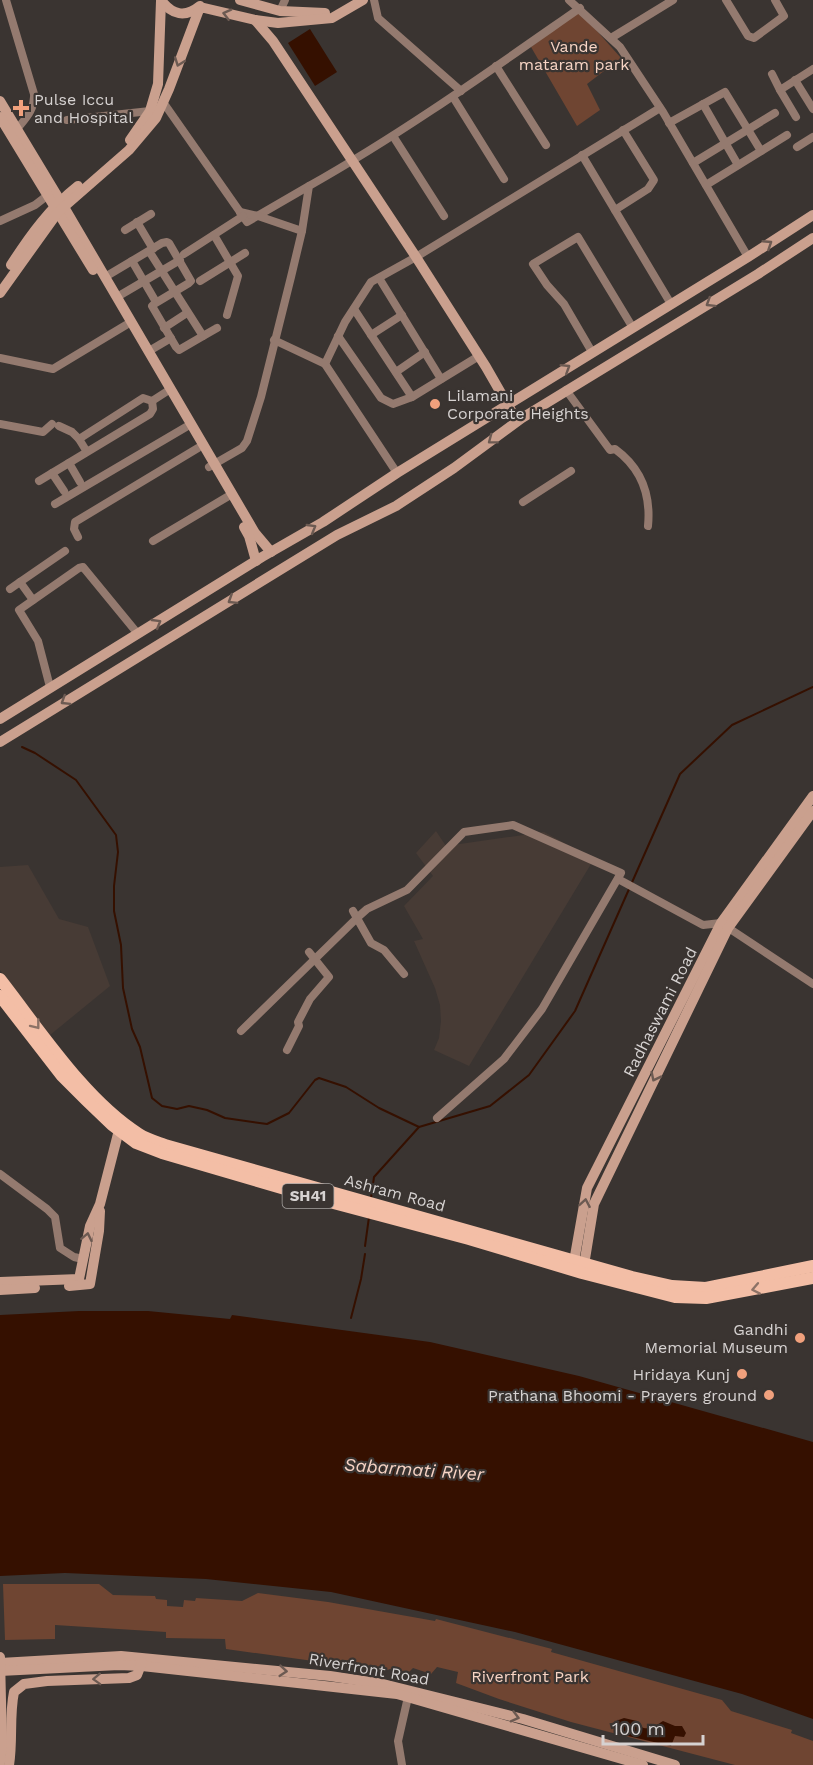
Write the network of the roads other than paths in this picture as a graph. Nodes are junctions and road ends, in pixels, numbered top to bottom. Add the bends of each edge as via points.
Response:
1 (6, 0) edge
2 (161, 0) edge
3 (240, 0) edge
4 (285, 0) edge
5 (352, 0) edge
6 (363, 0) edge
7 (374, 0) edge
8 (569, 0) edge
9 (673, 0) edge
10 (726, 0) edge
11 (775, 0) edge
12 (201, 4) edge
13 (580, 8) junction
14 (279, 17) junction
15 (255, 20) junction
16 (611, 38) junction
17 (273, 41) junction
18 (496, 66) junction
19 (813, 69) edge
20 (772, 74) dead end
21 (795, 80) junction
22 (780, 90) junction
23 (461, 92) junction
24 (453, 97) junction
25 (0, 101) edge
26 (163, 102) junction
27 (703, 104) junction
28 (660, 108) junction
29 (813, 109) edge
30 (150, 111) junction
31 (775, 113) dead end
32 (0, 117) edge
33 (796, 117) dead end
34 (67, 120) dead end
35 (669, 123) junction
36 (17, 129) junction
37 (748, 129) junction
38 (623, 130) junction
39 (787, 135) dead end
40 (393, 136) junction
41 (813, 137) edge
42 (726, 143) junction
43 (546, 145) dead end
44 (797, 147) dead end
45 (761, 151) junction
46 (582, 155) junction
47 (353, 161) junction
48 (693, 163) junction
49 (738, 165) junction
50 (504, 179) dead end
51 (706, 185) junction
52 (309, 186) junction
53 (48, 195) junction
54 (59, 206) junction
55 (615, 210) junction
56 (151, 214) dead end
57 (242, 214) junction
58 (813, 215) edge
59 (258, 216) junction
60 (444, 216) dead end
61 (0, 221) edge
62 (138, 222) junction
63 (125, 230) dead end
64 (302, 231) junction
65 (214, 235) junction
66 (813, 238) edge
67 (151, 250) junction
68 (245, 253) dead end
69 (182, 257) junction
70 (416, 257) junction
71 (748, 258) junction
72 (132, 261) junction
73 (230, 262) junction
74 (161, 271) junction
75 (105, 277) junction
76 (379, 278) junction
77 (0, 281) edge
78 (200, 281) dead end
79 (144, 282) junction
80 (174, 292) junction
81 (0, 293) edge
82 (117, 297) junction
83 (156, 302) junction
84 (671, 304) junction
85 (354, 309) junction
86 (187, 313) junction
87 (227, 315) dead end
88 (402, 315) junction
89 (126, 325) junction
90 (164, 328) junction
91 (217, 328) dead end
92 (633, 328) junction
93 (371, 334) junction
94 (202, 336) junction
95 (338, 336) junction
96 (171, 338) junction
97 (274, 340) junction
98 (149, 351) junction
99 (425, 352) junction
100 (592, 352) junction
101 (479, 356) junction
102 (0, 358) edge
103 (324, 364) junction
104 (396, 372) junction
105 (441, 379) junction
106 (566, 390) junction
107 (166, 392) junction
108 (412, 397) junction
109 (152, 401) junction
110 (510, 402) junction
111 (521, 418) junction
112 (0, 424) edge
113 (186, 428) junction
114 (79, 439) junction
115 (198, 448) junction
116 (87, 452) junction
117 (69, 462) junction
118 (212, 466) junction
119 (572, 471) dead end
120 (52, 473) junction
121 (397, 473) junction
122 (39, 481) dead end
123 (80, 482) dead end
124 (64, 491) dead end
125 (227, 497) junction
126 (523, 502) dead end
127 (55, 504) dead end
128 (648, 526) dead end
129 (78, 537) dead end
130 (153, 541) dead end
131 (65, 551) dead end
132 (271, 552) junction
133 (256, 561) junction
134 (20, 582) junction
135 (10, 589) dead end
136 (33, 600) junction
137 (138, 634) junction
138 (50, 687) junction
139 (0, 719) edge
140 (0, 742) edge
141 (813, 796) edge
142 (813, 811) edge
143 (618, 879) junction
144 (355, 914) junction
145 (725, 926) junction
146 (309, 952) dead end
147 (316, 959) junction
148 (404, 974) dead end
149 (0, 979) edge
150 (813, 984) edge
151 (0, 996) edge
152 (241, 1031) dead end
153 (287, 1050) dead end
154 (437, 1118) dead end
155 (122, 1127) junction
156 (0, 1174) edge
157 (100, 1204) junction
158 (83, 1259) junction
159 (813, 1266) edge
160 (578, 1267) junction
161 (813, 1278) edge
162 (0, 1282) edge
163 (0, 1290) edge
164 (691, 1293) junction
165 (0, 1657) edge
166 (120, 1661) junction
167 (142, 1662) junction
168 (0, 1663) edge
169 (0, 1671) edge
170 (408, 1697) junction
171 (0, 1762) edge
172 (9, 1765) edge
173 (402, 1765) edge
174 (643, 1765) edge
175 (675, 1765) edge

1 - 36 street via 35,103
2 - 12 main road via 177,14 188,14
2 - 30 main road via 158,84
3 - 14 main road
4 - 14 street
5 - 14 main road via 331,13
6 - 14 main road via 333,18
7 - 23 street via 378,18
8 - 13 street
9 - 16 street
10 - 11 street via 748,36 754,38 784,16
15 -> 12 main road
12 -> 26 main road
13 - 16 street
13 - 18 street
14 - 15 main road
14 - 17 main road
15 - 17 main road
16 - 28 street
17 - 47 main road
18 - 23 street
18 - 43 street
19 - 21 street
20 - 22 street
21 - 22 street
21 - 29 street
22 - 33 street
23 - 24 street
24 - 40 street
24 - 50 street
25 - 36 main road
26 - 54 main road via 156,118 129,150
26 - 57 street
27 - 35 street
27 - 37 street via 724,93
27 - 42 street
28 - 35 street
28 - 38 street
30 - 34 street
30 - 54 main road via 125,147
31 - 37 street
32 - 53 main road
35 - 48 street
36 - 54 main road
37 - 42 street
37 - 45 street
38 - 46 street
38 - 55 street via 654,180 648,189
39 - 45 street
40 - 47 street
40 - 60 street
41 - 44 street
42 - 48 street
42 - 49 street
45 - 49 street
46 - 55 street
46 - 70 street
47 - 52 street
47 - 70 main road
48 - 51 street
49 - 51 street
51 - 71 street
52 - 59 street
52 - 64 street
53 - 54 main road
53 - 61 street
54 - 75 main road
54 - 77 main road via 38,224
54 - 81 main road
54 - 89 main road
55 - 84 street
56 - 62 street
57 - 59 street
57 - 65 street
71 -> 58 main road
59 - 64 street
62 - 63 street
62 - 67 street
64 - 97 street
65 - 69 street
65 - 73 street
66 -> 106 main road
67 - 69 street via 167,242
67 - 72 street
67 - 74 street
68 - 73 street
69 - 74 street
69 - 80 street via 191,281
70 - 76 street
70 - 101 main road
71 - 84 main road
72 - 75 street
72 - 79 street
73 - 78 street
73 - 87 street via 238,276
74 - 79 street
74 - 80 street
75 - 82 main road
76 - 85 street via 371,282
76 - 88 street
79 - 82 street
79 - 83 street
80 - 83 street
80 - 86 street
82 - 98 main road
83 - 90 street via 152,307
84 - 92 main road
85 - 93 street
85 - 95 street
86 - 90 street
86 - 94 street
88 - 93 street
88 - 99 street
89 - 102 street via 53,369
89 - 107 main road
90 - 96 street
91 - 94 street
92 - 100 main road
92 - 100 street via 578,237 533,264 564,304
93 - 104 street
94 - 96 street via 181,350
95 - 103 street
95 - 108 street via 381,398 393,404
96 - 98 street
97 - 103 street
97 - 118 street via 247,441
98 - 118 main road
99 - 104 street
99 - 105 street
110 -> 100 main road
101 - 105 street
101 - 110 main road
103 - 121 street
104 - 108 street
105 - 108 street
106 - 111 main road
106 - 128 street via 610,450 624,456 645,488
107 - 109 street
107 - 113 main road
109 - 114 street via 144,398
109 - 116 street via 150,414
110 - 111 main road
110 - 121 main road
111 -> 140 main road via 396,506 328,541
112 - 114 street via 43,432 55,425
113 - 115 main road
113 - 127 street
114 - 116 street
115 - 118 main road
115 - 129 street via 75,522
116 - 117 street
117 - 120 street
117 - 123 street
118 - 125 main road
118 - 132 main road
119 - 126 street
120 - 122 street
120 - 124 street
132 -> 121 main road
125 - 130 street
125 - 133 main road via 249,536
131 - 134 street
132 - 133 main road
137 -> 133 main road
134 - 135 street
134 - 136 street
136 - 137 street via 83,567
136 - 138 street via 20,613 38,641
137 - 138 main road
138 - 139 main road
141 - 145 main road, Radhaswami Road
142 - 145 main road, Radhaswami Road
143 - 144 street via 621,873 513,825 464,832 407,890
143 - 145 street via 703,925
143 - 154 street via 536,1017 504,1059
144 - 147 street
144 - 148 street via 371,943 384,950
145 - 150 street
145 - 160 main road, Radhaswami Road via 587,1188
146 - 147 street
147 - 152 street
147 - 153 street via 329,976 310,999
149 -> 155 main road, Ashram Road via 71,1070
151 - 155 main road, Ashram Road via 63,1076
155 - 157 main road
155 - 160 main road, Ashram Road via 165,1145 471,1230
156 - 158 street via 55,1217 60,1248
158 -> 157 main road via 90,1226
157 - 163 main road via 90,1284
158 - 162 main road via 79,1279
159 - 164 main road, Ashram Road
160 - 164 main road, Ashram Road
161 -> 164 main road, Ashram Road via 706,1298
165 - 171 main road, bridge
166 - 167 main road, Riverfront Road
166 - 168 main road
166 - 169 main road
167 - 170 main road, Riverfront Road
167 -> 172 main road via 137,1675 129,1678 24,1684 14,1692
167 -> 175 main road, Riverfront Road via 330,1676 383,1684 523,1719
170 - 173 street via 398,1741
170 - 174 main road, Riverfront Road

